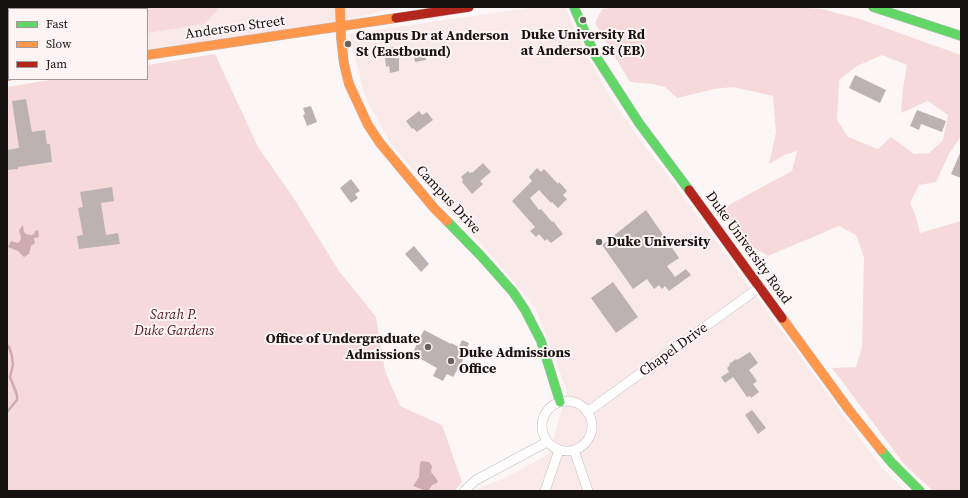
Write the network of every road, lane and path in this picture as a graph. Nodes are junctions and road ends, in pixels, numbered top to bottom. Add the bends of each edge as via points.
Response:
1 (340, 7) edge
2 (469, 7) edge
3 (574, 7) edge
4 (873, 7) edge
5 (341, 26) junction
6 (961, 36) edge
7 (148, 55) edge
8 (760, 287) junction
9 (560, 402) junction
10 (587, 412) junction
11 (547, 442) junction
12 (559, 450) junction
13 (574, 450) junction
14 (464, 491) edge
15 (545, 491) edge
16 (588, 491) edge
17 (920, 491) edge

1 - 5 street, Campus Drive
2 - 5 street, Anderson Street
3 - 8 street, Duke University Road via 595,55 639,123
4 - 6 street
5 - 7 street, Anderson Street
5 - 9 street, Campus Drive via 344,64 349,84 373,133 434,208 513,292 540,341
8 - 10 street, Chapel Drive
8 - 17 street, Duke University Road via 849,410 892,463
9 - 10 street via 575,403
9 - 11 street via 552,406 543,419 543,435
10 - 13 street via 592,427 590,434 581,447
11 - 12 street
11 - 14 street via 476,480
12 - 13 street
12 - 15 street
13 - 16 street

